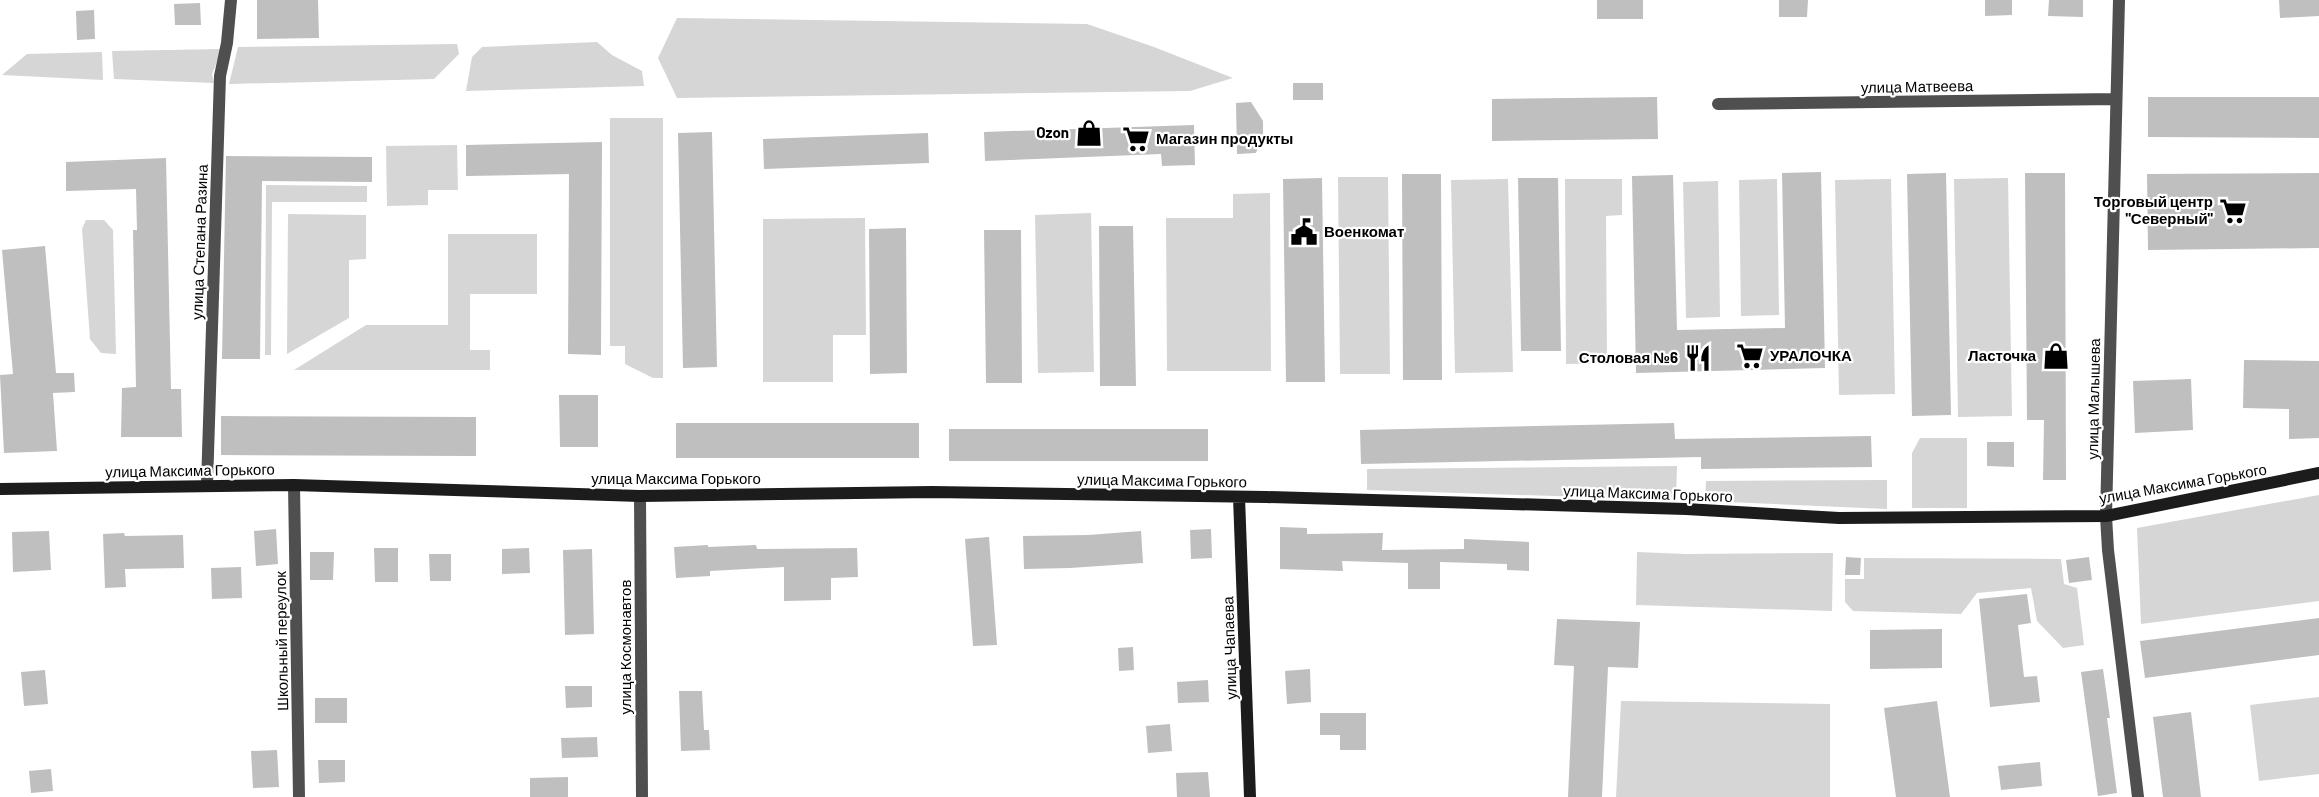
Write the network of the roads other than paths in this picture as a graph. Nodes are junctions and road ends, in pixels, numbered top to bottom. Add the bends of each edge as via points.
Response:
1 (231, 0) edge
2 (2119, 0) edge
3 (2116, 99) junction
4 (1718, 104) dead end
5 (2319, 473) edge
6 (294, 484) junction
7 (207, 486) junction
8 (0, 489) edge
9 (640, 496) junction
10 (1239, 497) junction
11 (2106, 516) junction
12 (299, 797) edge
13 (642, 797) edge
14 (1250, 797) edge
15 (2138, 797) edge

1 - 7 street, улица Степана Разина via 228,43 220,76
2 - 3 street, улица Малышева
3 - 4 street, улица Матвеева
3 - 11 street, улица Малышева
5 - 11 street, улица Максима Горького
6 - 7 street, улица Максима Горького
6 - 9 street, улица Максима Горького
6 - 12 street, Школьный переулок
7 - 8 street, улица Максима Горького
9 - 10 street, улица Максима Горького via 933,492
9 - 13 street, улица Космонавтов
10 - 11 street, улица Максима Горького via 1686,509 1839,518
10 - 14 street, улица Чапаева
11 - 15 street, улица Малышева

